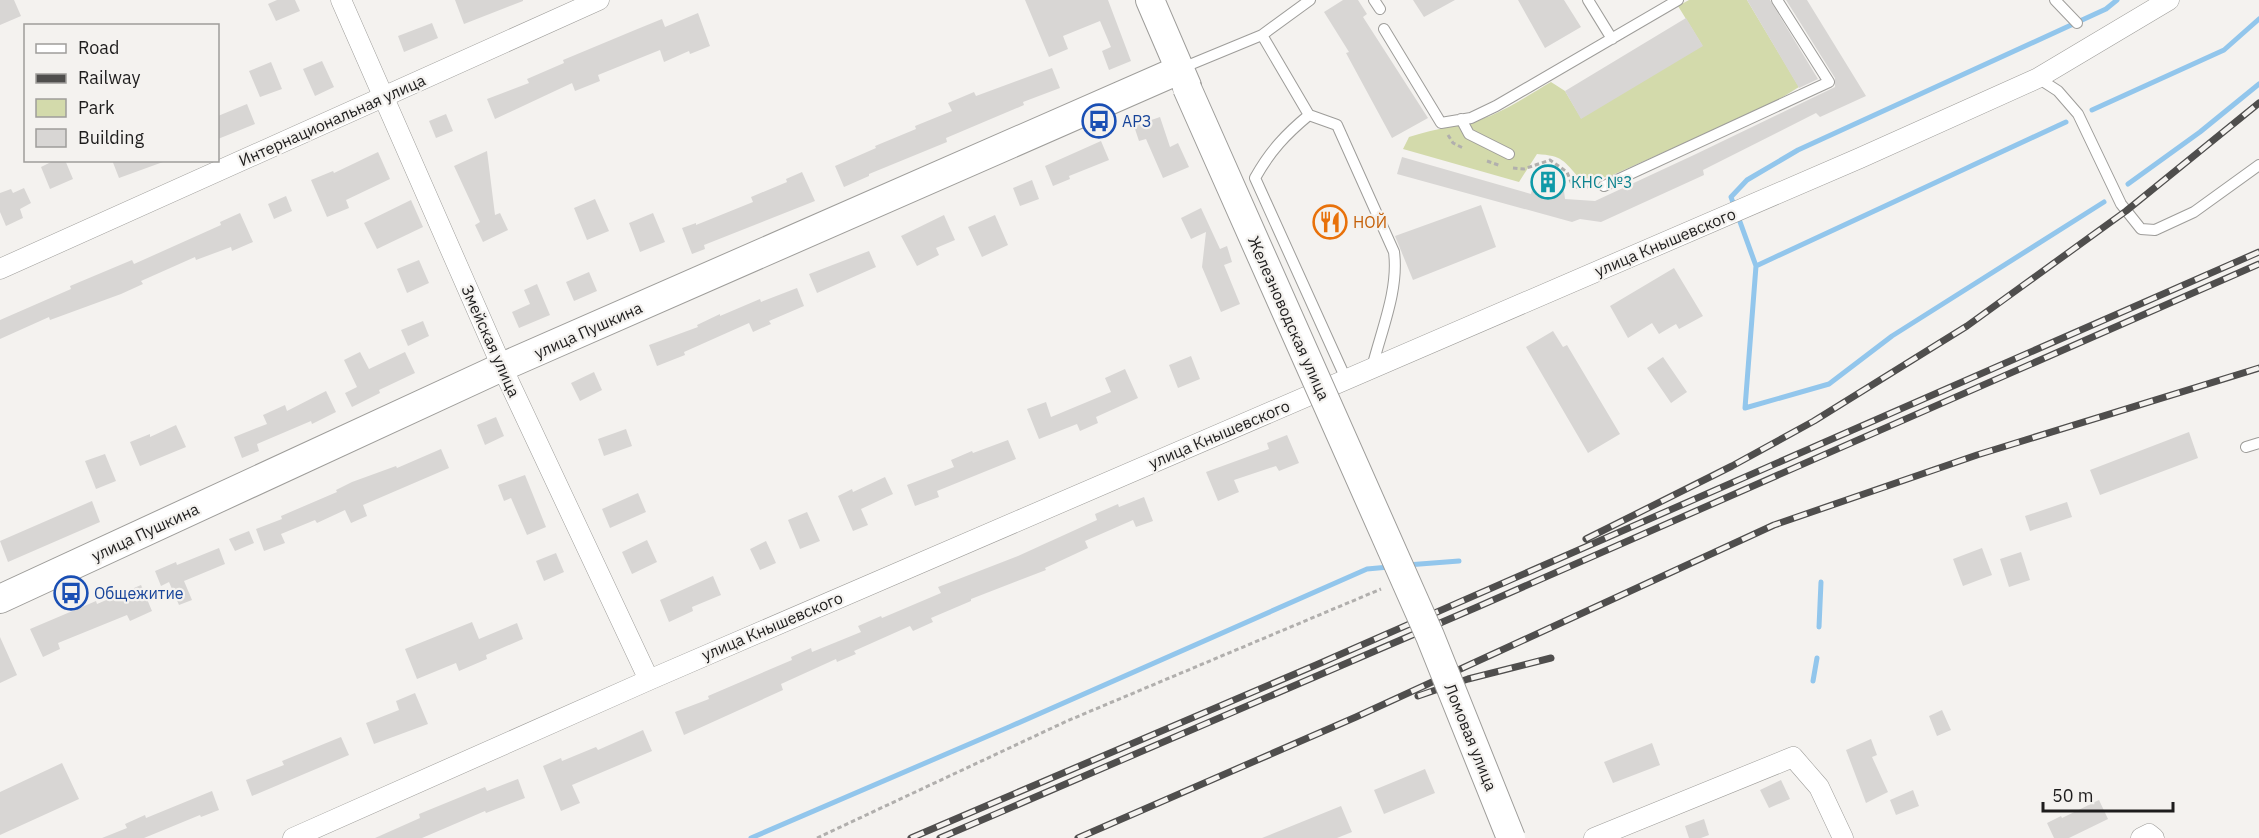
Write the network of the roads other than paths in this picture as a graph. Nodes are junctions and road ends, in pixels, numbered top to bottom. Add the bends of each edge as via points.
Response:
1 (341, 0) edge
2 (599, 0) edge
3 (1150, 0) edge
4 (1311, 0) edge
5 (1588, 0) edge
6 (1678, 0) edge
7 (1778, 0) edge
8 (2055, 0) edge
9 (2169, 0) edge
10 (2077, 23) dead end
11 (1384, 29) dead end
12 (1262, 35) junction
13 (1612, 39) junction
14 (2038, 78) junction
15 (1183, 79) junction
16 (385, 97) junction
17 (1309, 115) junction
18 (1461, 119) junction
19 (1509, 154) dead end
20 (2259, 165) edge
21 (1604, 186) dead end
22 (0, 269) edge
23 (502, 367) junction
24 (1372, 368) junction
25 (1346, 379) junction
26 (2259, 443) edge
27 (2246, 447) dead end
28 (0, 599) edge
29 (1430, 636) joint
30 (648, 680) junction
31 (293, 838) edge
32 (1511, 838) edge
33 (1594, 838) edge
34 (1843, 838) edge

1 - 16 street, Змейская улица
2 - 16 street, Интернациональная улица
3 - 15 main road, Железноводская улица
4 - 12 lane
5 - 13 lane
6 - 13 lane
7 - 21 lane via 1829,82
8 - 10 lane
9 - 14 street, улица Кнышевского
11 - 18 lane via 1441,123
12 - 15 lane
12 - 17 lane
13 - 18 lane via 1496,106
14 - 20 lane via 2079,114 2121,204 2141,229 2155,230 2194,212
14 - 24 street, улица Кнышевского
15 - 23 main road, улица Пушкина
15 - 29 main road, Железноводская улица, bridge
16 - 22 street, Интернациональная улица
16 - 23 street, Змейская улица
17 - 24 lane via 1337,125 1394,252 1396,268
17 - 25 lane via 1267,156 1255,178
18 - 19 lane via 1469,134
23 - 28 main road, улица Пушкина
23 - 30 street, Змейская улица
24 - 25 street, улица Кнышевского
25 - 30 street, улица Кнышевского
26 - 27 lane
29 - 32 main road, Ломовая улица, bridge
30 - 31 street, улица Кнышевского
33 - 34 street via 1793,757 1819,787

